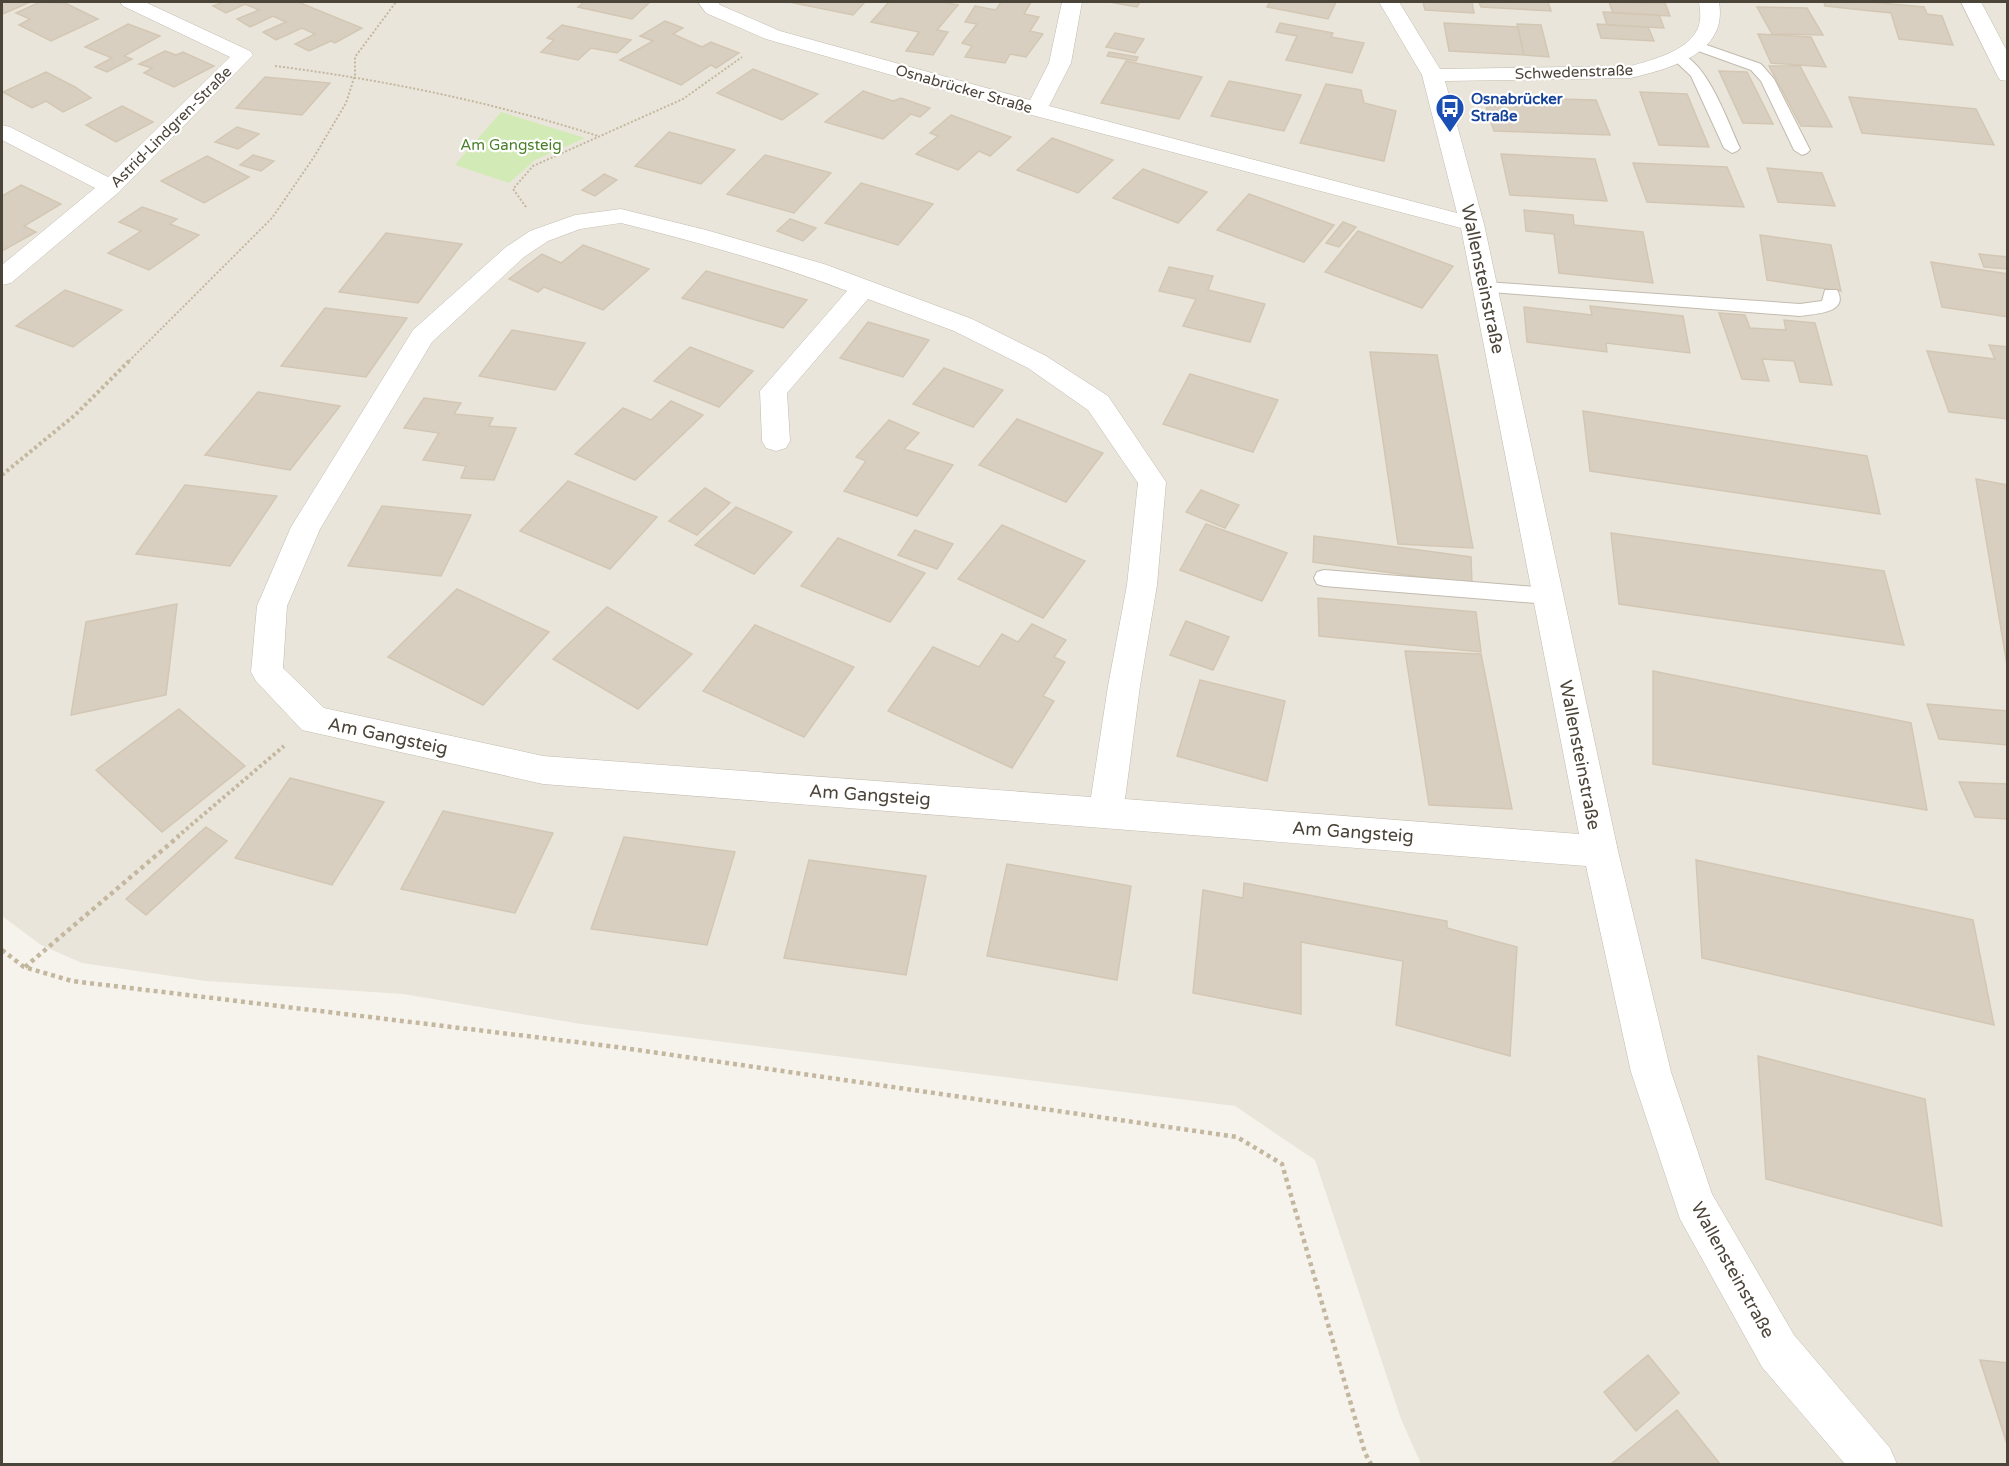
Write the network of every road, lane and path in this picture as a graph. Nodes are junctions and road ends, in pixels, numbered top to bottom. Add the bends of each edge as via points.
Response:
1 (130, 2) edge
2 (396, 2) edge
3 (708, 2) edge
4 (1072, 2) edge
5 (1389, 2) edge
6 (1710, 2) edge
7 (1971, 2) edge
8 (773, 35) junction
9 (1686, 51) junction
10 (243, 55) junction
11 (355, 75) junction
12 (1433, 75) junction
13 (2007, 75) edge
14 (1036, 109) junction
15 (2, 132) edge
16 (598, 136) junction
17 (1732, 148) dead end
18 (1802, 150) dead end
19 (111, 187) junction
20 (1472, 224) junction
21 (539, 236) junction
22 (2, 277) edge
23 (1485, 287) junction
24 (863, 288) junction
25 (1831, 294) dead end
26 (776, 441) dead end
27 (2, 475) edge
28 (1324, 578) dead end
29 (1548, 596) junction
30 (314, 720) junction
31 (1106, 812) junction
32 (1600, 851) junction
33 (2, 950) edge
34 (24, 967) junction
35 (1371, 1464) edge
36 (1874, 1464) edge

1 - 10 street, Astrid-Lindgren-Straße
2 - 11 path via 355,57
3 - 8 street, Osnabrücker Straße via 713,9
4 - 14 street via 1060,63
5 - 12 street, Wallensteinstraße
6 - 9 street via 1713,13 1705,34
7 - 13 street
8 - 14 street, Osnabrücker Straße
8 - 16 path via 683,99
9 - 12 street, Schwedenstraße via 1663,64 1631,72
9 - 17 lane
9 - 18 lane via 1756,67 1767,79
10 - 11 path via 270,66
10 - 19 street, Astrid-Lindgren-Straße
11 - 16 path via 534,114
11 - 27 path via 340,112 314,157 272,218 75,415
12 - 20 street, Wallensteinstraße
14 - 20 street, Osnabrücker Straße
15 - 19 street
16 - 21 path via 533,166 513,189 526,208 534,234
19 - 22 street, Astrid-Lindgren-Straße
20 - 23 street, Wallensteinstraße
21 - 24 street, Am Gangsteig via 575,222 621,216 815,270
21 - 30 street, Am Gangsteig via 515,252 422,336 306,527 272,606 267,672
23 - 25 lane via 1800,310 1831,304
23 - 29 street, Wallensteinstraße
24 - 26 street via 773,391
24 - 31 street, Am Gangsteig via 963,325 1037,362 1098,403 1152,482 1142,585
28 - 29 lane
29 - 32 street, Wallensteinstraße
30 - 31 street, Am Gangsteig via 543,770
30 - 34 path
31 - 32 street, Am Gangsteig
32 - 36 street, Wallensteinstraße via 1651,1072 1695,1204 1778,1351
33 - 34 path
34 - 35 path via 72,981 617,1047 1237,1137 1282,1164

